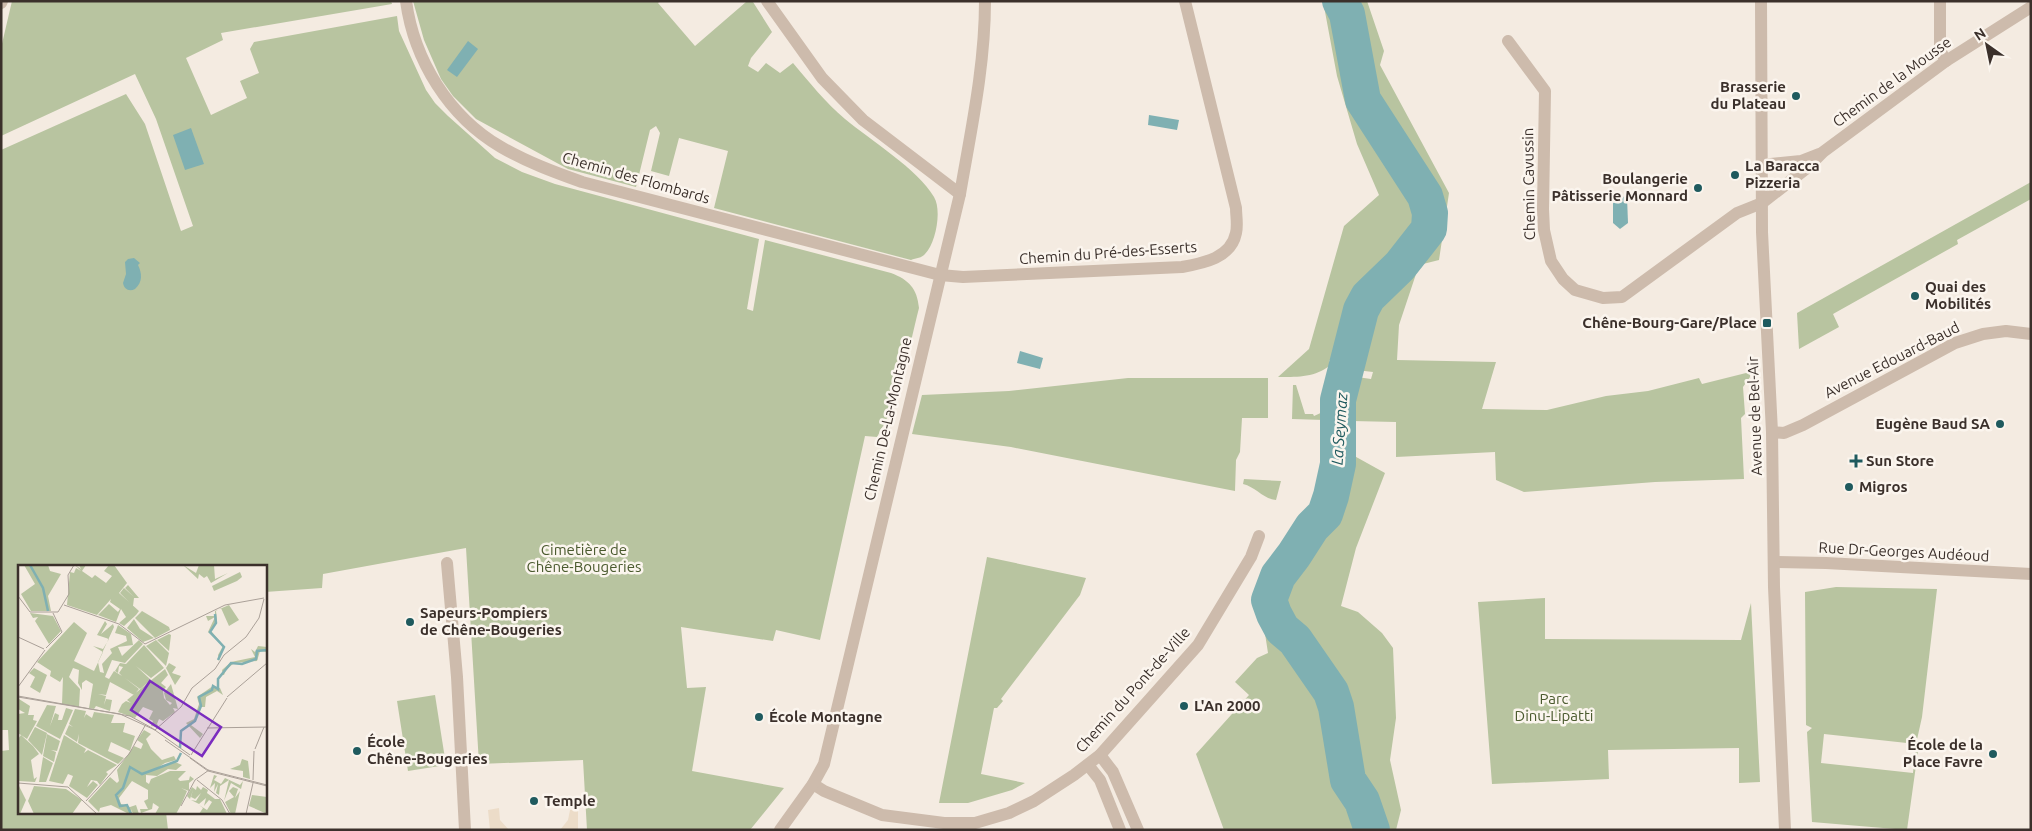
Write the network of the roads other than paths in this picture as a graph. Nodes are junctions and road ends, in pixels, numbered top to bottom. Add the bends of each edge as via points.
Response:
1 (406, 1) edge
2 (766, 1) edge
3 (985, 1) edge
4 (1185, 1) edge
5 (1761, 1) edge
6 (1940, 1) edge
7 (2031, 7) edge
8 (1508, 42) dead end
9 (1946, 62) junction
10 (1823, 152) junction
11 (1761, 165) junction
12 (960, 194) junction
13 (1762, 202) junction
14 (940, 275) junction
15 (2031, 334) edge
16 (1772, 432) junction
17 (1259, 536) dead end
18 (1775, 562) junction
19 (447, 563) dead end
20 (2031, 574) edge
21 (1100, 754) junction
22 (1088, 765) junction
23 (813, 784) junction
24 (465, 830) edge
25 (780, 830) edge
26 (1120, 830) edge
27 (1138, 830) edge
28 (1785, 830) edge

1 - 14 street, Chemin des Flombards via 420,54 444,96 486,137 533,164 582,182
2 - 12 street via 822,78 863,120
3 - 12 street, Chemin De-La-Montagne via 975,108
4 - 14 street, Chemin du Pré-des-Esserts via 1236,208 1237,231 1232,244 1211,260 1182,267 1011,276
5 - 11 street, Avenue de Bel-Air
6 - 9 street via 1940,50
7 - 9 street, Chemin de la Mousse
8 - 13 street, Chemin Cavussin via 1545,91 1544,230 1551,261 1575,290 1603,298 1622,298 1737,213
9 - 10 street, Chemin de la Mousse
10 - 11 street, Chemin de la Mousse via 1801,161
10 - 13 street, Chemin de la Mousse via 1808,168
11 - 13 street, Avenue de Bel-Air
12 - 14 street, Chemin De-La-Montagne
13 - 16 street, Avenue de Bel-Air
14 - 23 street, Chemin De-La-Montagne via 824,764
15 - 16 street, Avenue Edouard-Baud via 1983,334 1956,343 1803,425 1784,433
16 - 18 street, Avenue de Bel-Air
17 - 21 street, Chemin du Pont-de-Ville via 1251,557 1198,646
18 - 20 street, Rue Dr-Georges Audéoud
18 - 28 street, Avenue de Bel-Air
19 - 24 street
21 - 22 street, Chemin du Pont-de-Ville
21 - 27 street via 1114,772
22 - 23 street, Chemin du Pont-de-Ville via 1023,807 996,818 965,824 882,815 824,792
22 - 26 street via 1100,780
23 - 25 street, Chemin De-La-Montagne

